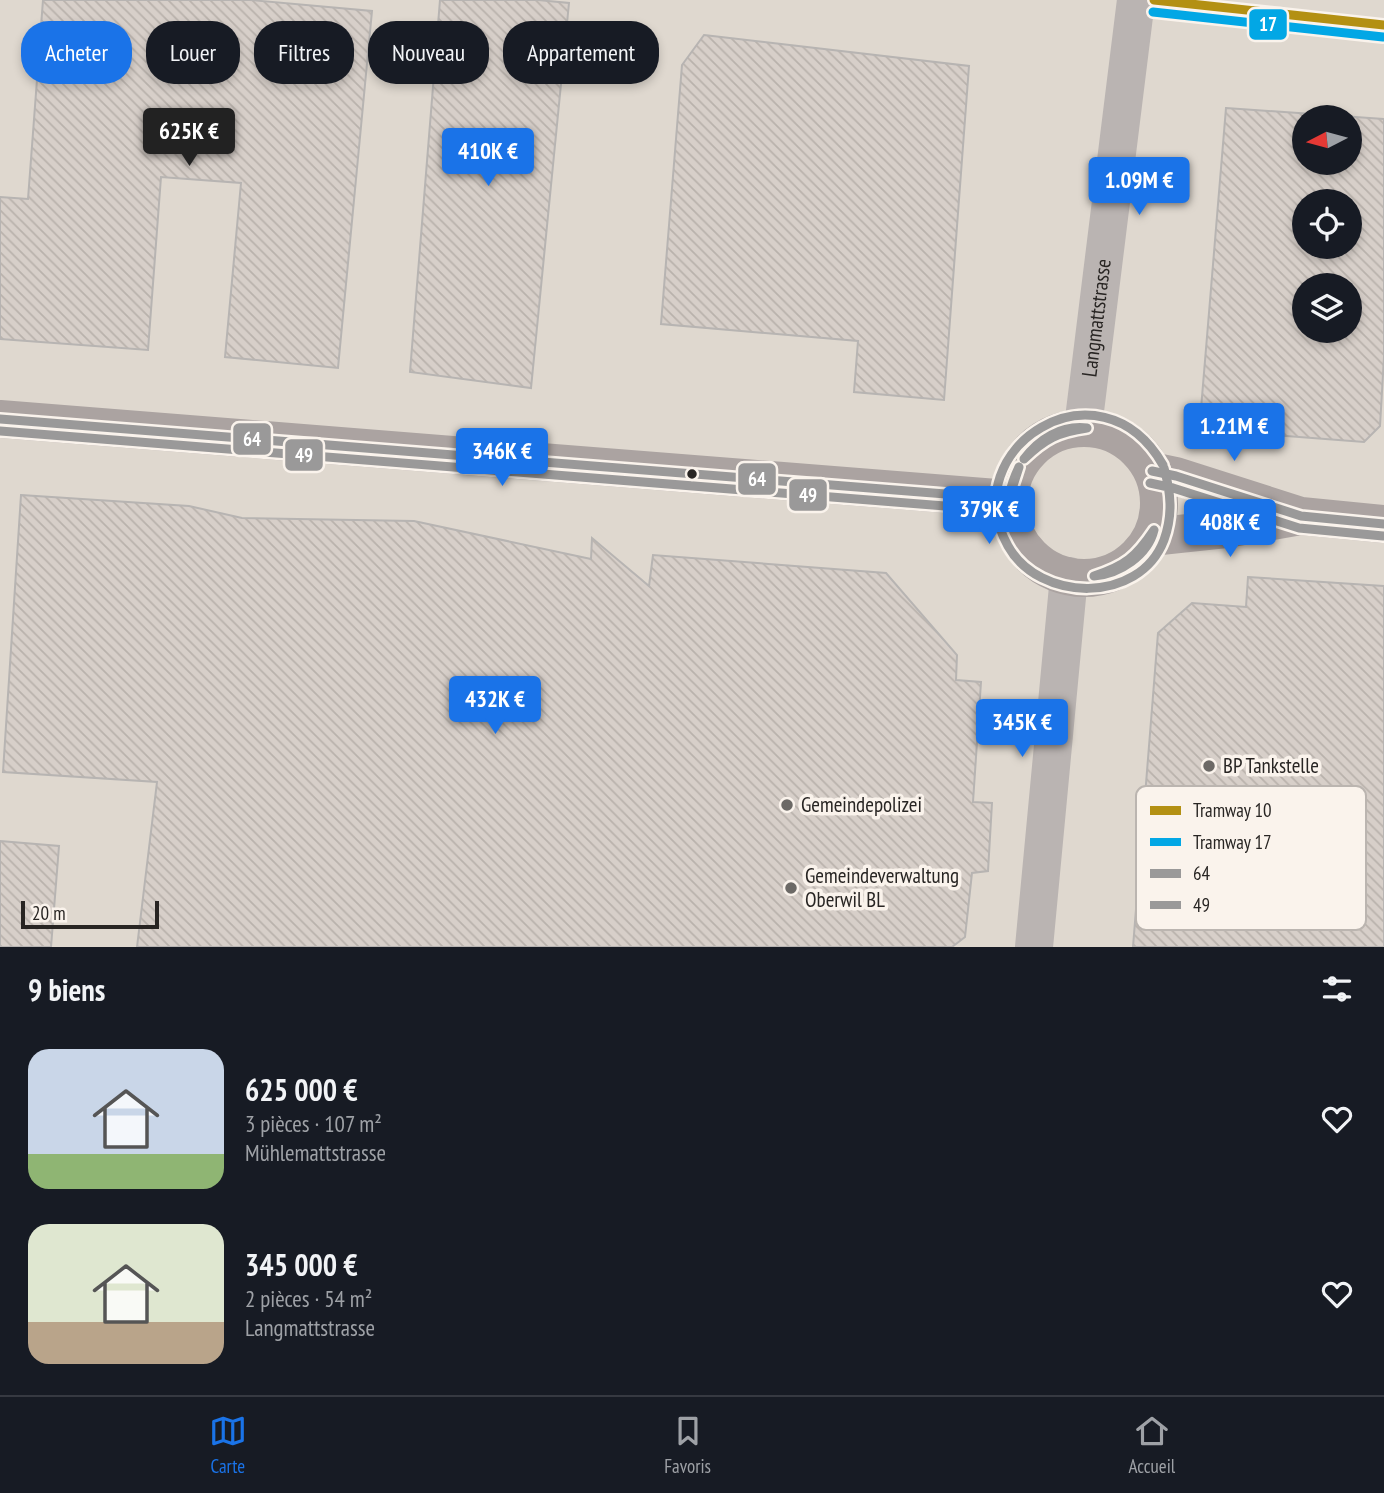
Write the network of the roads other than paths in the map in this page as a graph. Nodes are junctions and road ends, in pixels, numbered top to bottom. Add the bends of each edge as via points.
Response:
1 (1136, 0) edge
2 (0, 419) edge
3 (1083, 427) junction
4 (1152, 471) junction
5 (1009, 499) junction
6 (1301, 516) junction
7 (1384, 524) edge
8 (1151, 537) junction
9 (1069, 576) junction
10 (1034, 947) edge

1 - 3 street, Langmattstrasse
2 - 5 main road
3 - 4 main road via 1124,439 1141,453
3 - 5 main road via 1055,433 1032,448 1016,472
4 - 6 main road
4 - 8 main road via 1158,515
5 - 9 main road via 1010,520 1031,557
6 - 7 main road
6 - 8 main road
8 - 9 main road via 1137,557 1117,570 1093,578
9 - 10 street

